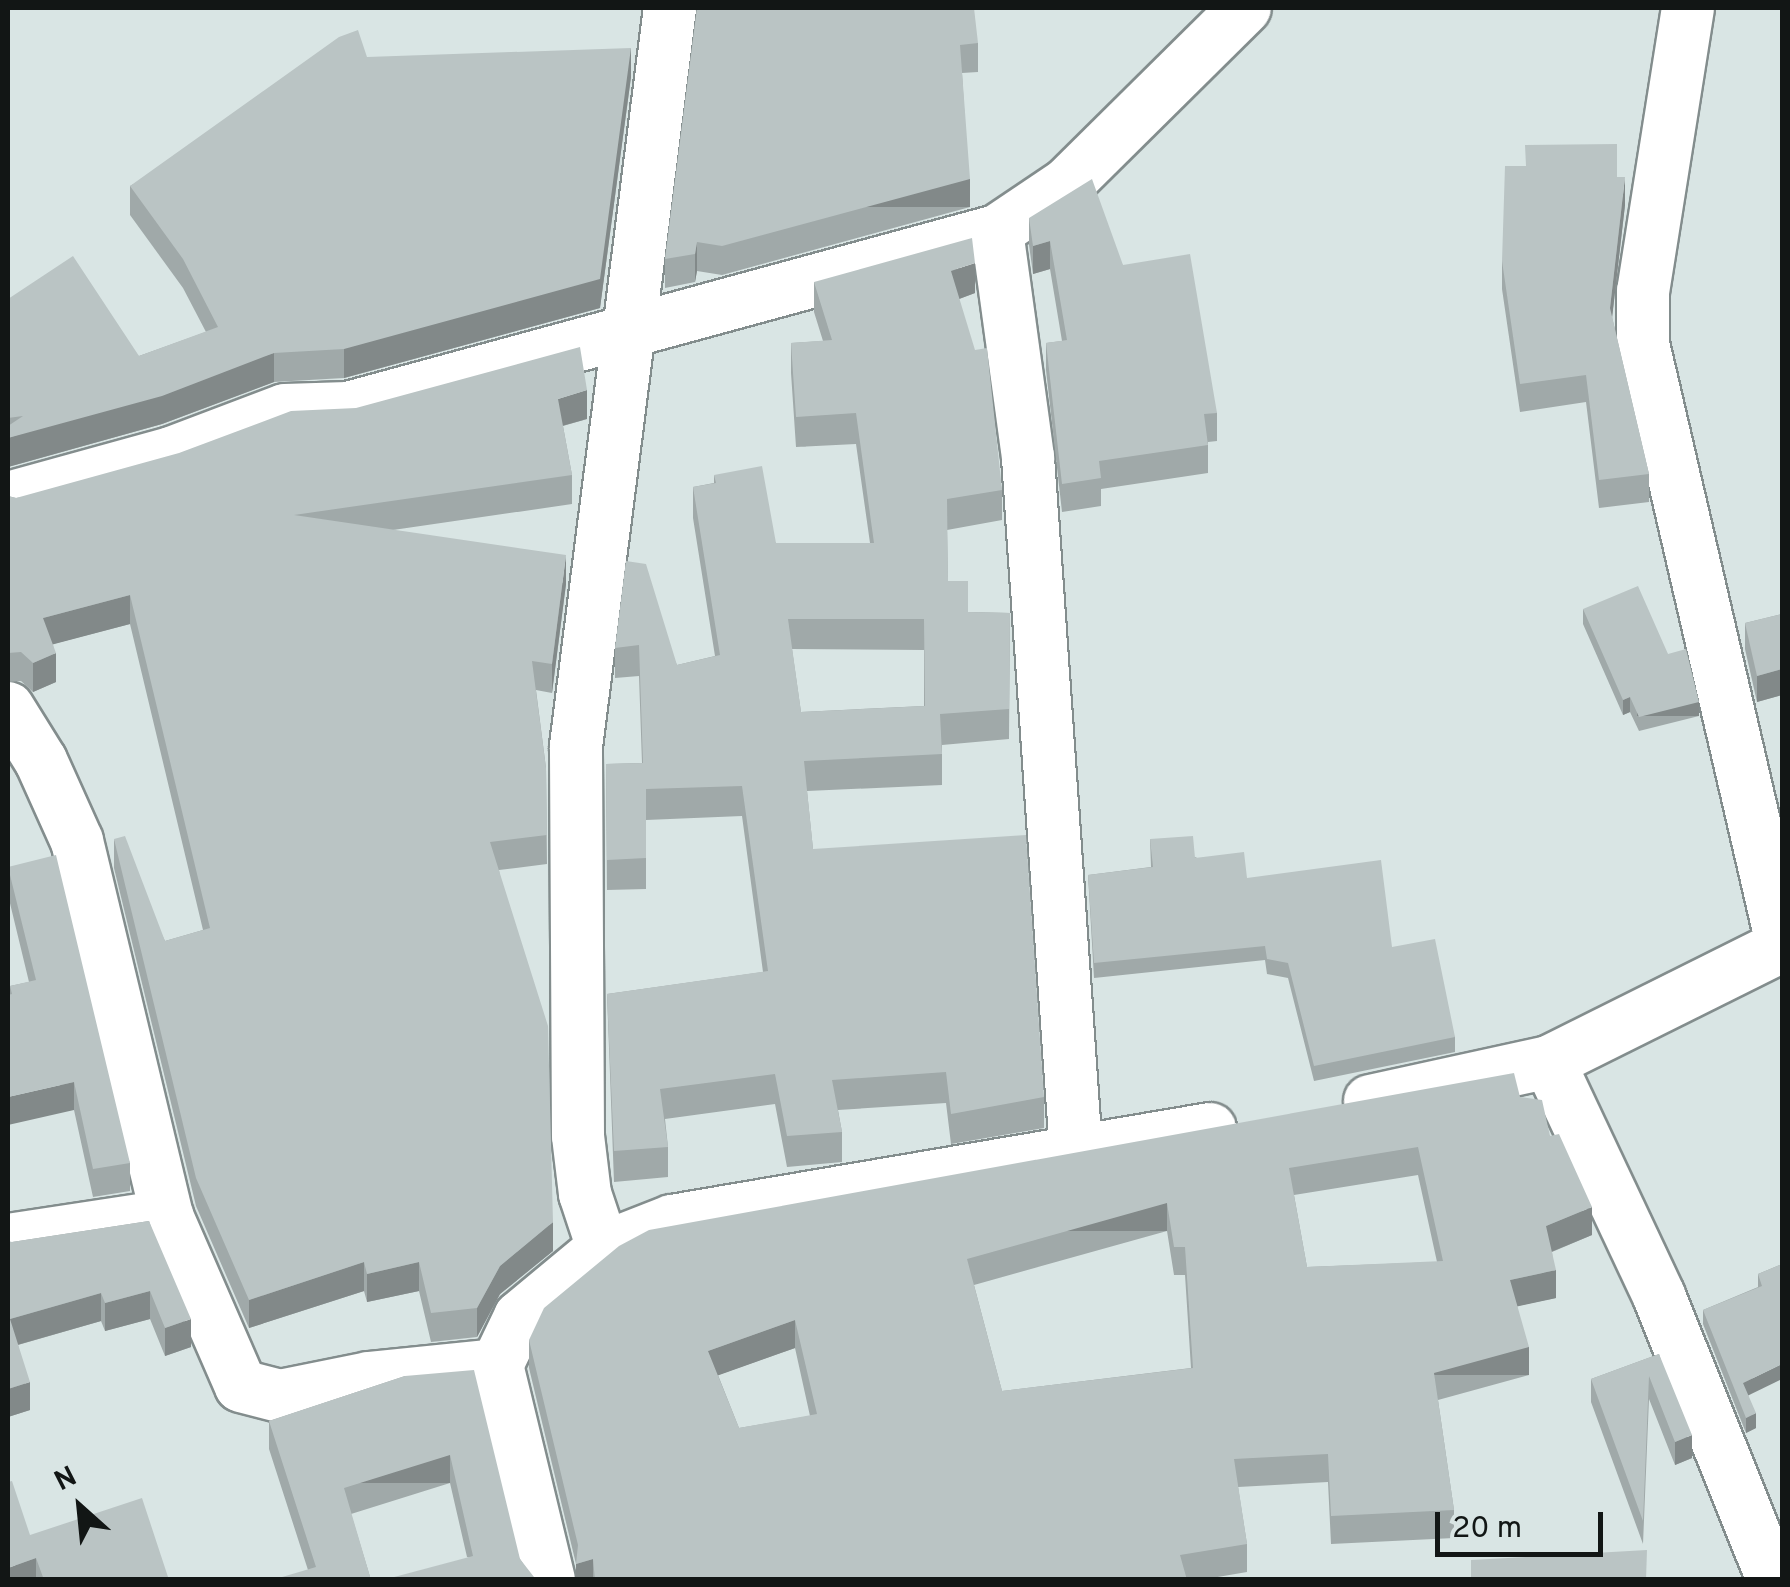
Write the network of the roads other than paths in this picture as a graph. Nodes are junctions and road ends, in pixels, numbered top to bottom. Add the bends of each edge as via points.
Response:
1 (670, 8) edge
2 (1245, 8) edge
3 (1688, 8) edge
4 (996, 231) junction
5 (629, 336) junction
6 (8, 498) edge
7 (8, 708) edge
8 (1782, 944) edge
9 (1549, 1062) junction
10 (1324, 1109) edge
11 (1267, 1119) edge
12 (1076, 1152) junction
13 (167, 1216) junction
14 (8, 1240) edge
15 (603, 1248) junction
16 (497, 1365) junction
17 (548, 1580) edge
18 (1773, 1580) edge

1 - 5 street
2 - 4 street via 1067,184
3 - 8 street via 1643,292 1643,344
4 - 5 street
4 - 12 street via 1028,458
5 - 6 street via 348,408 285,410 171,454
5 - 15 street via 576,746 578,1136 584,1194
7 - 13 street via 77,841
8 - 9 street
9 - 10 street
9 - 18 street via 1659,1296
11 - 12 street
12 - 15 street via 672,1220
13 - 14 street
13 - 16 street via 224,1360 241,1386 258,1395
15 - 16 street via 520,1317
16 - 17 street

